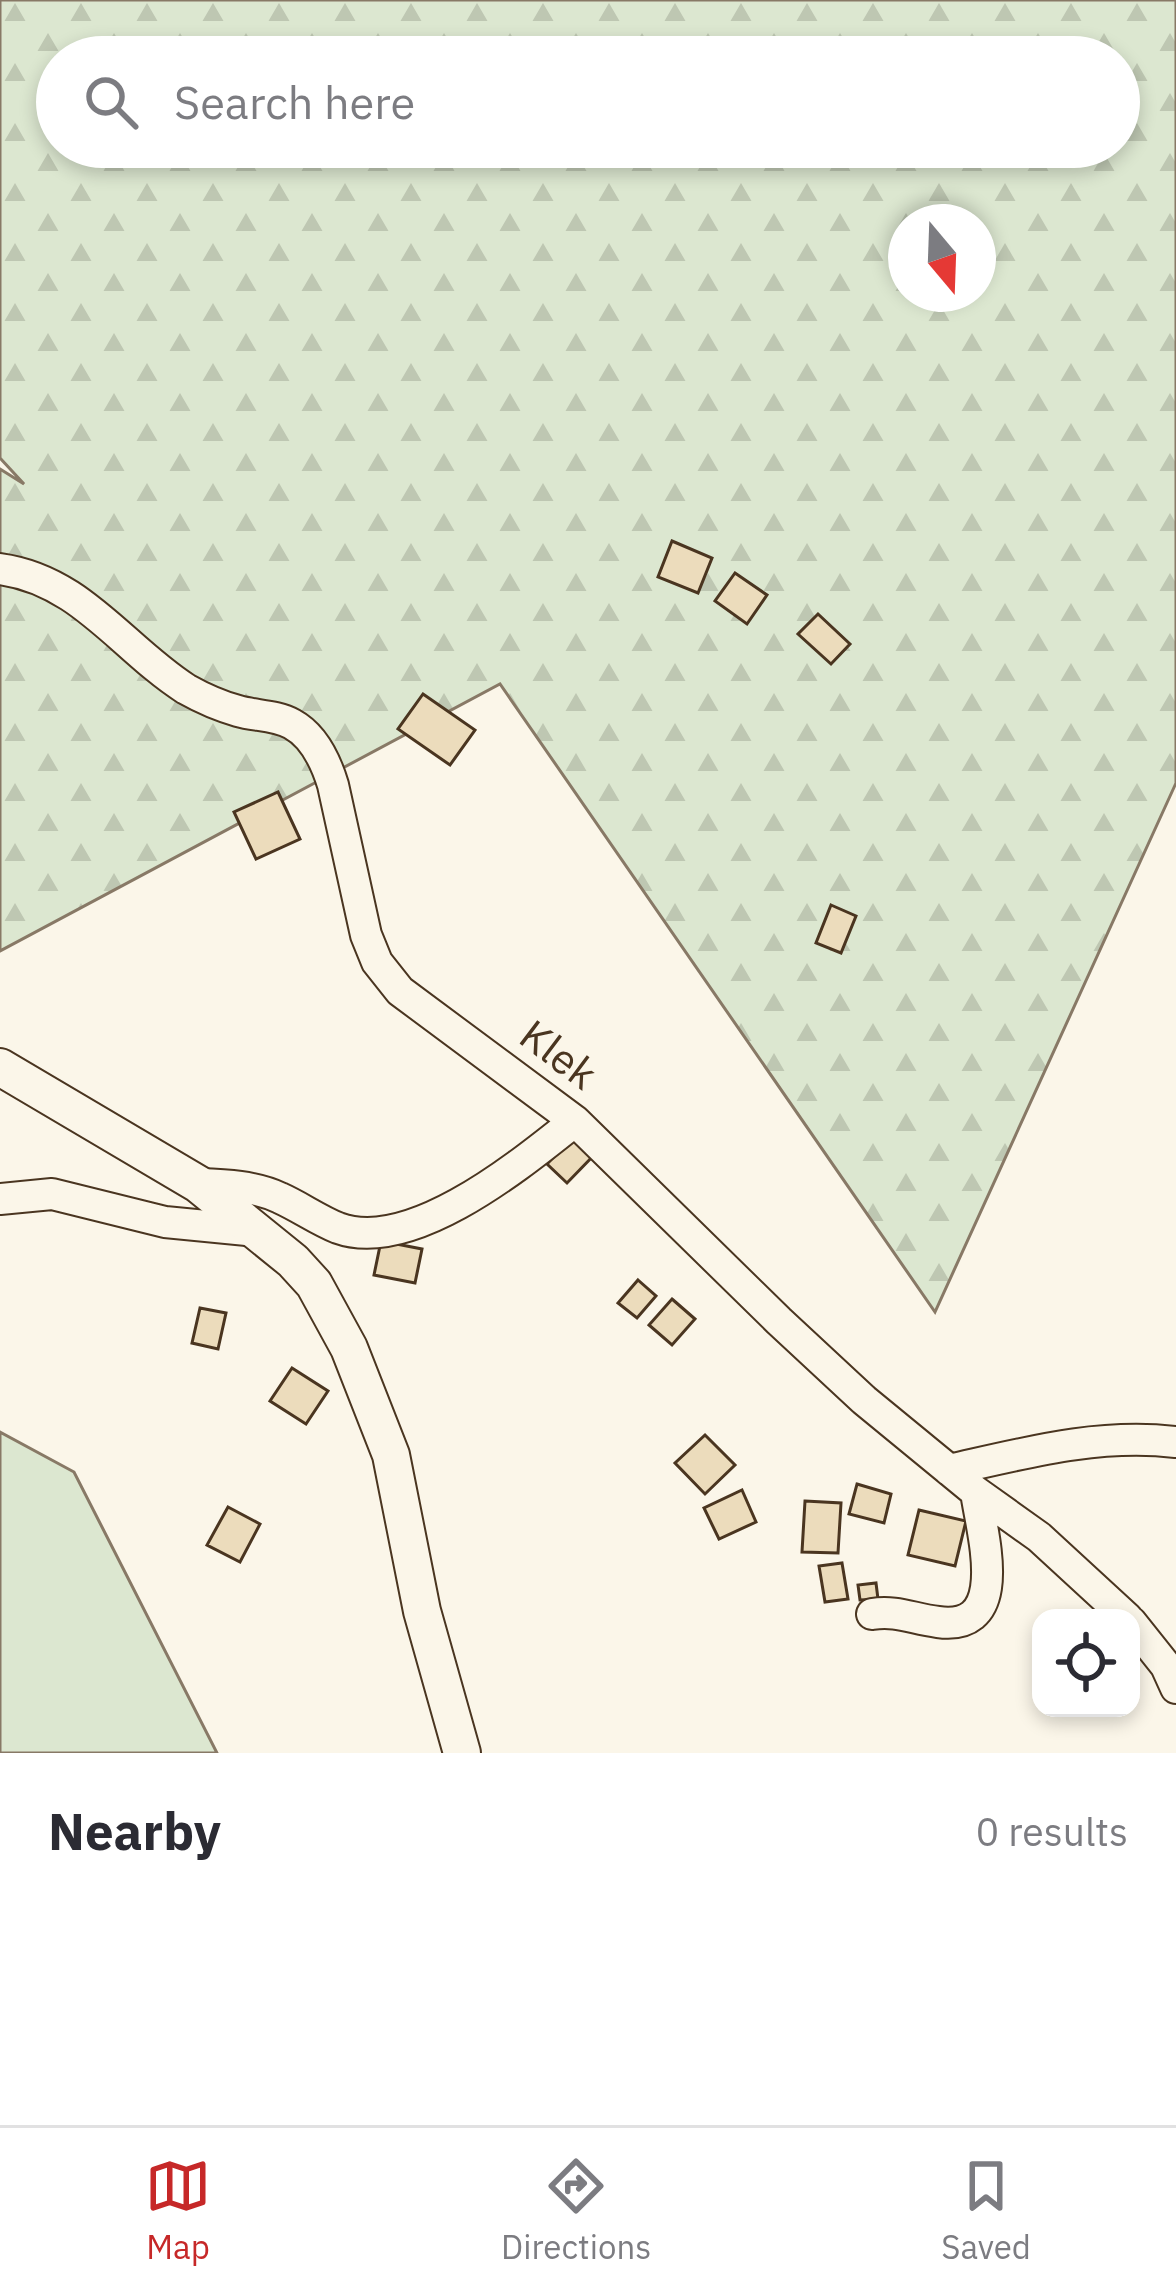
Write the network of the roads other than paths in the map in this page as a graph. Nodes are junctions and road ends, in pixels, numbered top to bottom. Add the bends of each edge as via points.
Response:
1 (0, 569) edge
2 (0, 1066) edge
3 (575, 1120) junction
4 (198, 1184) junction
5 (0, 1199) edge
6 (257, 1231) junction
7 (1176, 1442) edge
8 (949, 1470) junction
9 (976, 1492) junction
10 (1117, 1609) edge
11 (872, 1614) dead end
12 (1140, 1634) edge
13 (1173, 1674) edge
14 (462, 1753) edge

1 - 3 street, Klek via 22,572 94,610 184,687 292,724 311,741 333,785 377,962 400,991
2 - 4 street
3 - 4 street via 502,1179 398,1227 356,1232 276,1196
3 - 8 street, Klek via 779,1322
4 - 6 street
5 - 6 street via 52,1194 164,1222
6 - 14 street via 314,1284 368,1392 391,1455
7 - 8 street via 1085,1440
8 - 9 street, Klek
9 - 10 street, Klek
9 - 11 street via 988,1593 980,1608 958,1624
12 - 13 street, Klek

